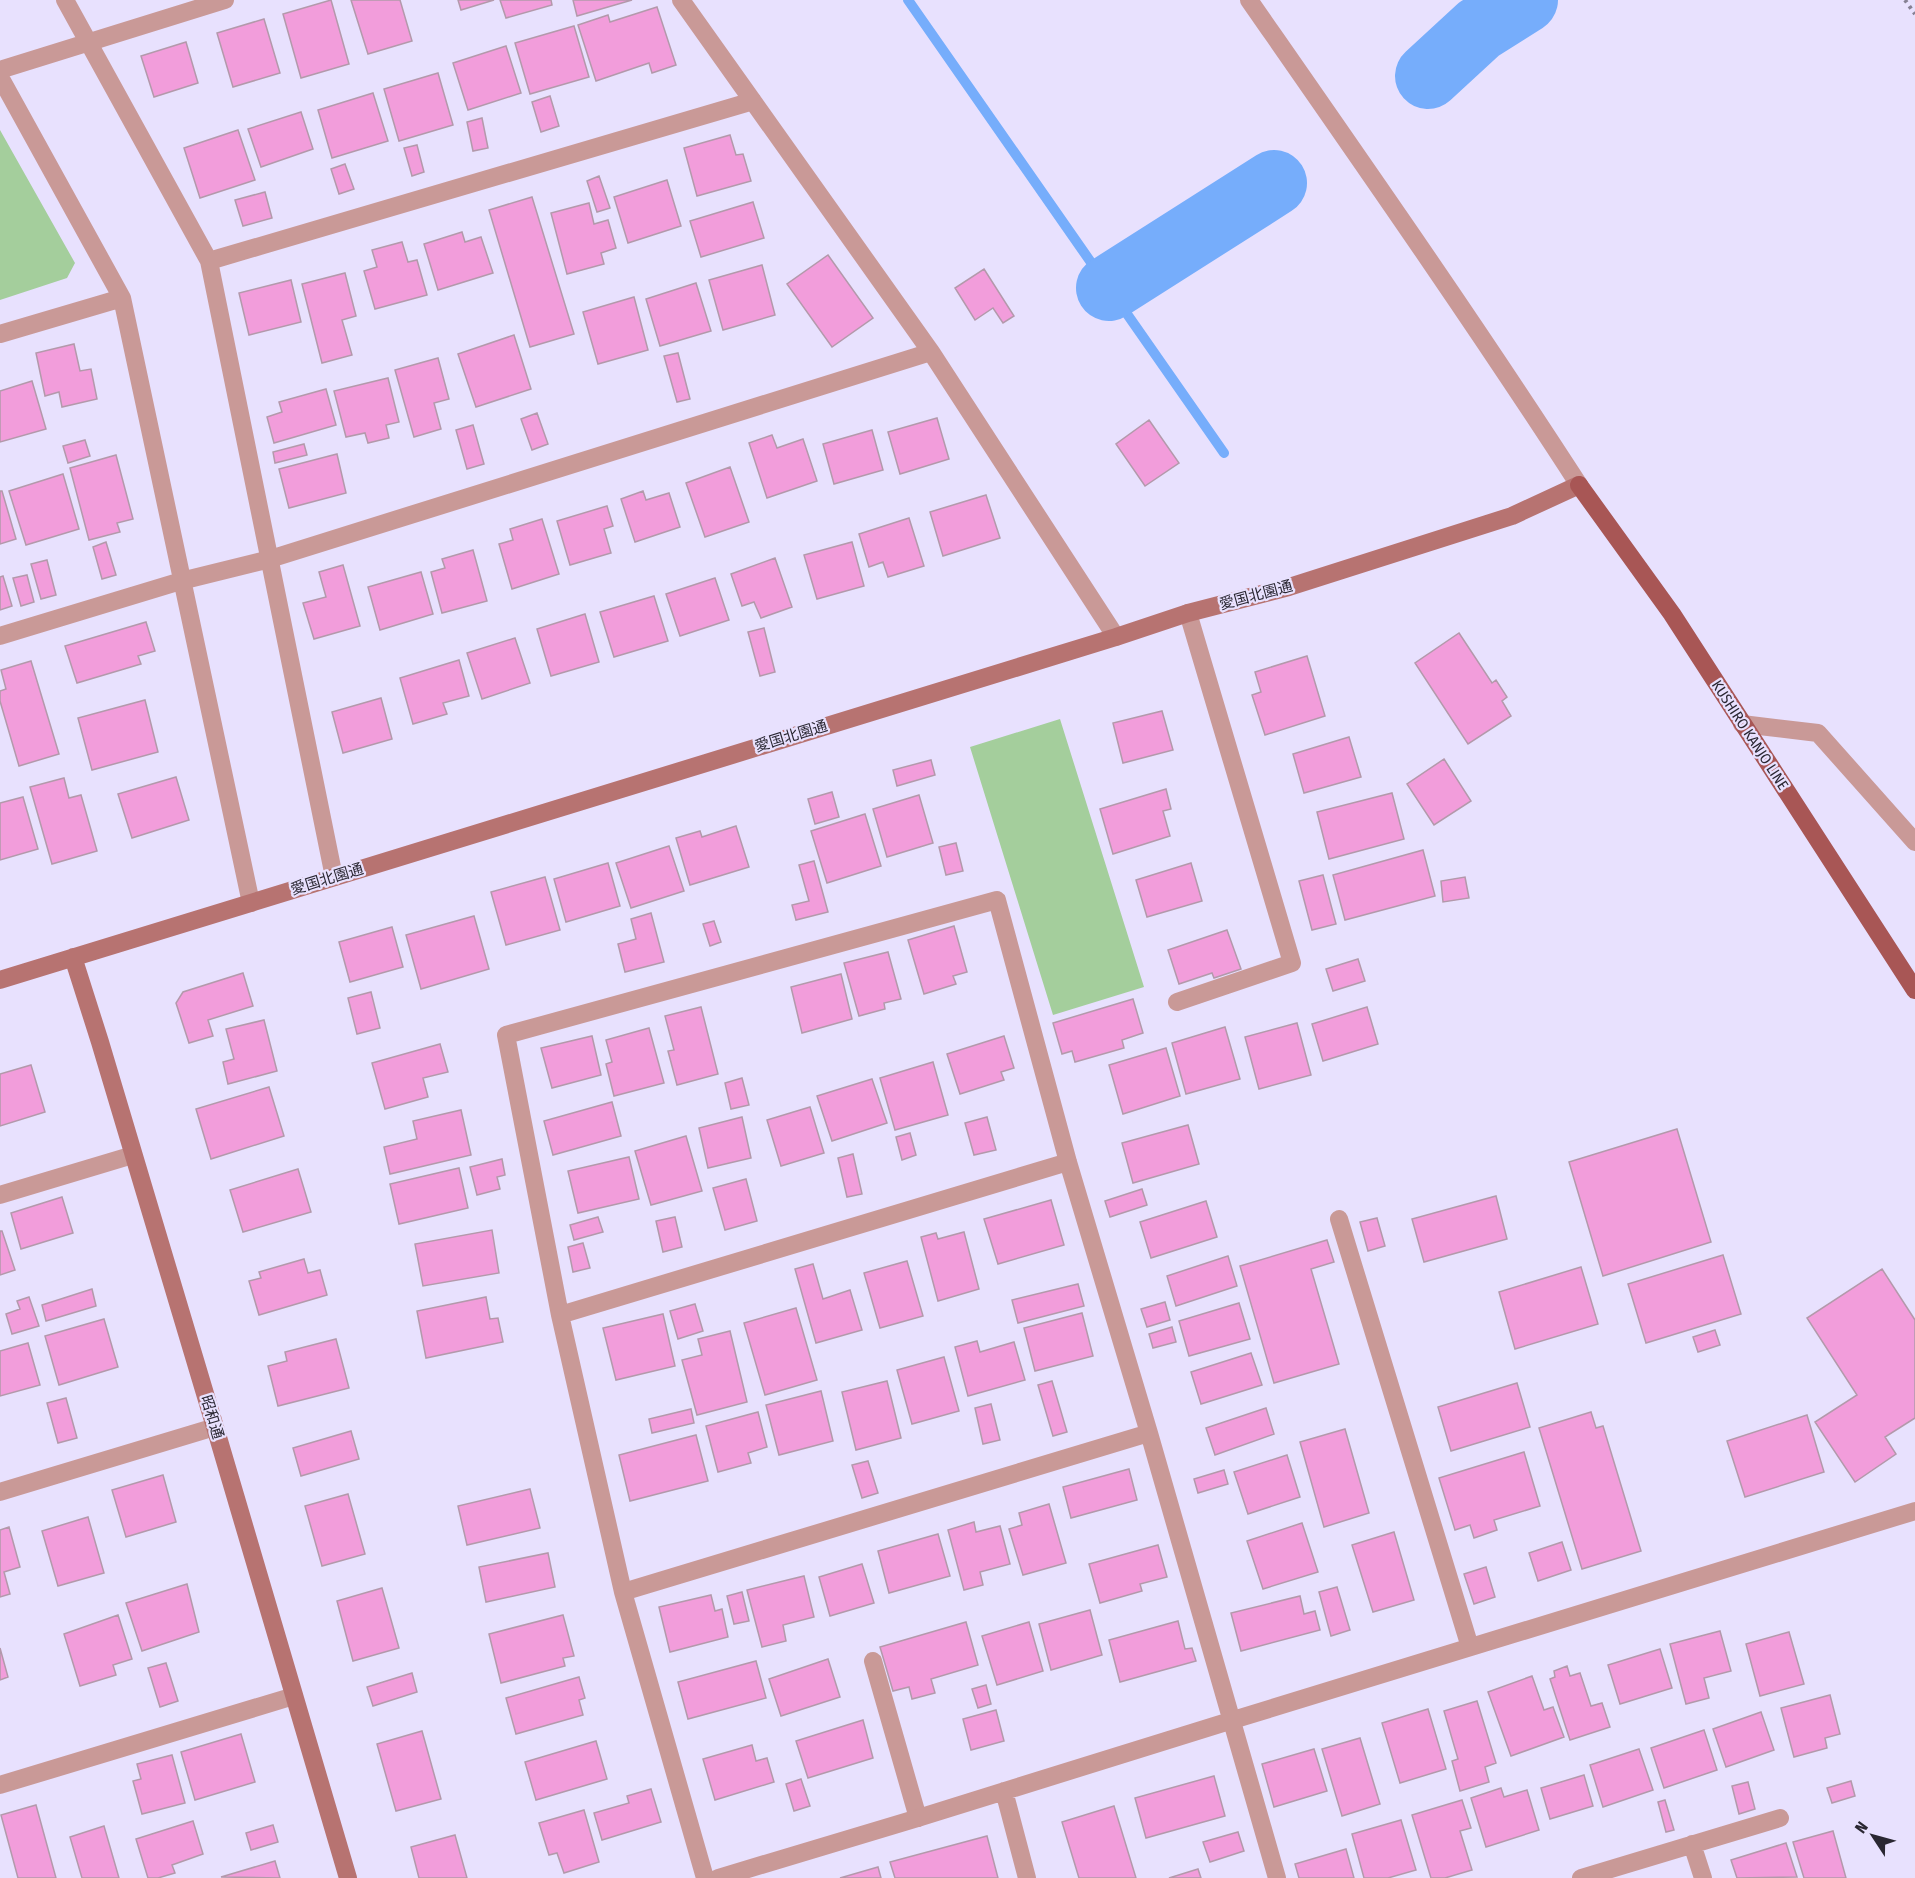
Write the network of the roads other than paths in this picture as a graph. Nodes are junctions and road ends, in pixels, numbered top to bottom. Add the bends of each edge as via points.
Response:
1 (65, 0) edge
2 (225, 0) edge
3 (681, 0) edge
4 (1249, 0) edge
5 (88, 42) junction
6 (0, 70) edge
7 (0, 77) edge
8 (753, 101) junction
9 (209, 261) junction
10 (122, 297) junction
11 (0, 334) edge
12 (931, 352) junction
13 (1579, 485) junction
14 (270, 559) junction
15 (181, 581) junction
16 (1188, 613) junction
17 (0, 636) edge
18 (1116, 638) junction
19 (1742, 724) junction
20 (1915, 842) edge
21 (334, 877) junction
22 (251, 903) junction
23 (73, 957) junction
24 (0, 980) edge
25 (1915, 990) edge
26 (1177, 1002) dead end
27 (134, 1155) junction
28 (1068, 1162) junction
29 (0, 1195) edge
30 (1339, 1218) dead end
31 (560, 1315) junction
32 (215, 1427) junction
33 (1149, 1433) junction
34 (0, 1492) edge
35 (1915, 1510) edge
36 (622, 1592) junction
37 (1470, 1647) junction
38 (873, 1661) dead end
39 (294, 1696) junction
40 (1233, 1720) junction
41 (0, 1785) edge
42 (1004, 1791) junction
43 (918, 1818) junction
44 (1780, 1818) dead end
45 (1692, 1844) junction
46 (348, 1878) edge
47 (705, 1878) edge
48 (718, 1878) edge
49 (1027, 1878) edge
50 (1277, 1878) edge
51 (1581, 1878) edge
52 (1703, 1878) edge

1 - 5 street
2 - 5 street
3 - 8 street
4 - 13 street via 1426,254
5 - 6 street
5 - 9 street
7 - 10 street
8 - 9 street
8 - 12 street
9 - 14 street
10 - 11 street
10 - 15 street
12 - 14 street
12 - 18 street
13 - 16 street, 愛国北園通 via 1512,516 1289,587
13 - 19 main road, KUSHIRO KANJO LINE via 1672,614
14 - 15 street
14 - 21 street
15 - 17 street
15 - 22 street
16 - 18 street, 愛国北園通
16 - 26 street via 1292,963
18 - 21 street, 愛国北園通
19 - 20 street via 1818,734
19 - 25 main road, KUSHIRO KANJO LINE
21 - 22 street, 愛国北園通
22 - 23 street, 愛国北園通
23 - 24 street, 愛国北園通
23 - 27 street, 昭和通
27 - 29 street
27 - 32 street, 昭和通
28 - 31 street
28 - 31 street via 997,900 506,1035
28 - 33 street
30 - 37 street
31 - 36 street
32 - 34 street
32 - 39 street, 昭和通
33 - 36 street
33 - 40 street
35 - 37 street
36 - 47 street
37 - 40 street
38 - 43 street
39 - 41 street
39 - 46 street, 昭和通
40 - 42 street
40 - 50 street
42 - 43 street
42 - 49 street
43 - 48 street
44 - 45 street
45 - 51 street
45 - 52 street

